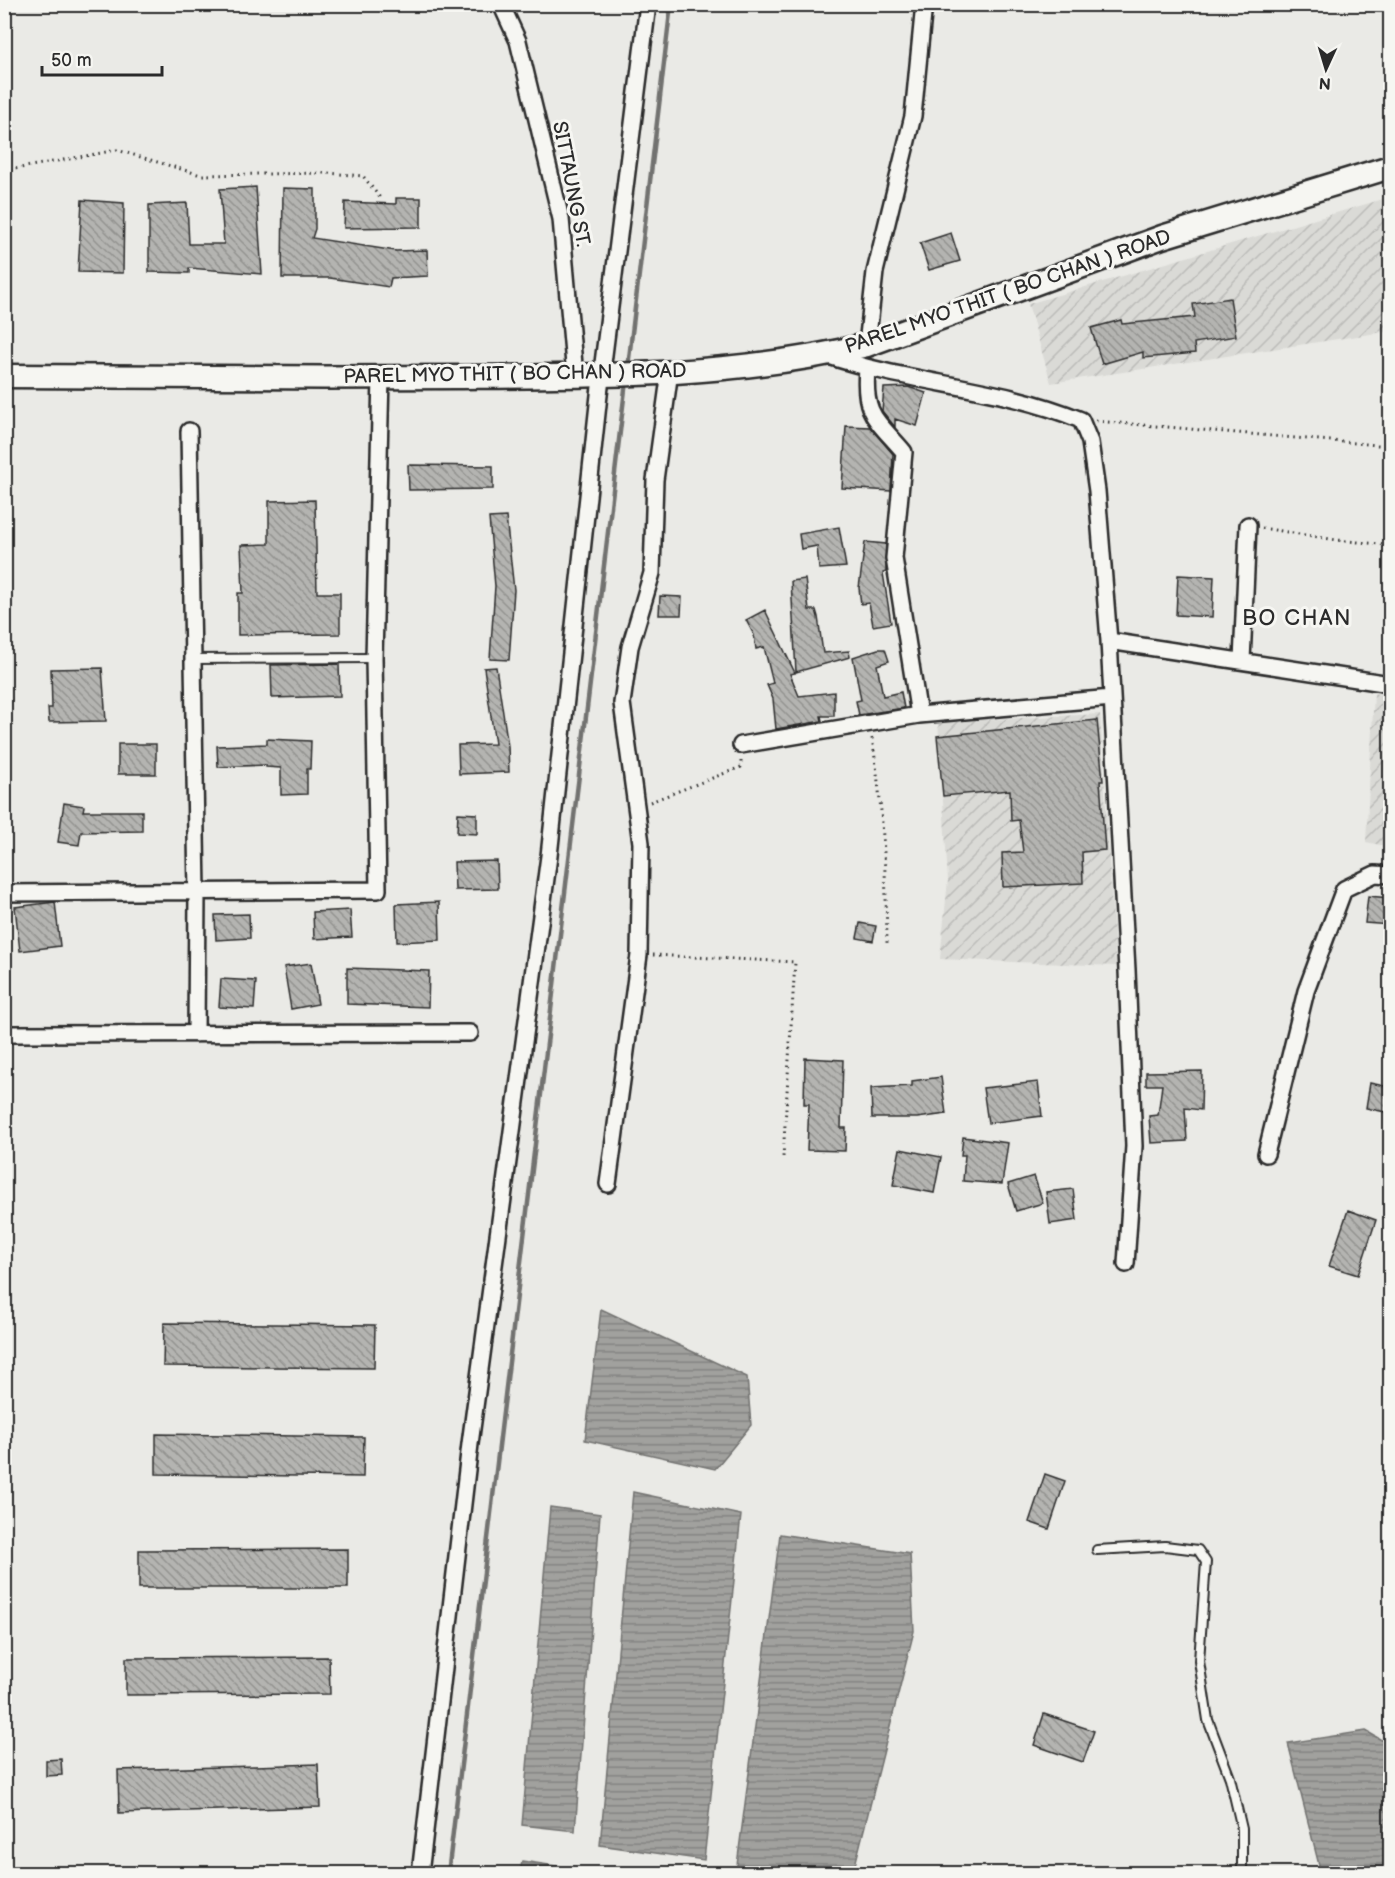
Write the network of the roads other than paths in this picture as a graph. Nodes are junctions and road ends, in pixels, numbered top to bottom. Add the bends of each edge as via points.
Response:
1 (501, 4) edge
2 (648, 4) edge
3 (924, 4) edge
4 (1390, 167) edge
5 (867, 345) junction
6 (826, 355) junction
7 (867, 369) junction
8 (670, 371) junction
9 (4, 376) edge
10 (575, 376) junction
11 (603, 376) junction
12 (381, 377) junction
13 (189, 431) dead end
14 (1248, 525) road end
15 (1109, 641) junction
16 (193, 658) junction
17 (374, 658) junction
18 (1242, 662) junction
19 (1390, 684) edge
20 (1112, 698) junction
21 (919, 715) junction
22 (741, 744) road end
23 (1390, 875) edge
24 (197, 892) junction
25 (4, 893) edge
26 (470, 1033) dead end
27 (4, 1034) edge
28 (196, 1034) junction
29 (1266, 1154) dead end
30 (608, 1184) dead end
31 (1126, 1264) dead end
32 (1097, 1550) dead end
33 (420, 1874) edge
34 (1242, 1874) edge

1 - 10 street, SITTAUNG ST. via 518,41 561,219
2 - 11 street
3 - 5 street via 913,117 875,272
4 - 5 street, PAREL MYO THIT ( BO CHAN ) ROAD via 1162,237
5 - 6 street, PAREL MYO THIT ( BO CHAN ) ROAD
6 - 7 street
6 - 8 street, PAREL MYO THIT ( BO CHAN ) ROAD via 750,367
7 - 15 street via 1049,407 1081,420 1090,442 1097,491
7 - 21 street via 865,396 870,412 903,452 894,558
8 - 11 street, PAREL MYO THIT ( BO CHAN ) ROAD
8 - 30 street via 655,480 652,573 630,647 622,703 641,843 639,955
9 - 12 street, PAREL MYO THIT ( BO CHAN ) ROAD
10 - 11 street, PAREL MYO THIT ( BO CHAN ) ROAD
10 - 12 street, PAREL MYO THIT ( BO CHAN ) ROAD
11 - 33 street via 549,856 470,1444
12 - 17 street
13 - 16 street
14 - 18 street
15 - 18 street
15 - 20 street
16 - 17 lane
16 - 24 street
17 - 24 street via 378,890
18 - 19 street
20 - 21 street
20 - 31 street via 1134,1146
21 - 22 street
23 - 29 street via 1375,874 1344,890 1306,991
24 - 25 street
24 - 28 street
26 - 28 street
27 - 28 street
32 - 34 lane via 1165,1546 1198,1550 1206,1562 1199,1661 1208,1720 1230,1778 1242,1828

